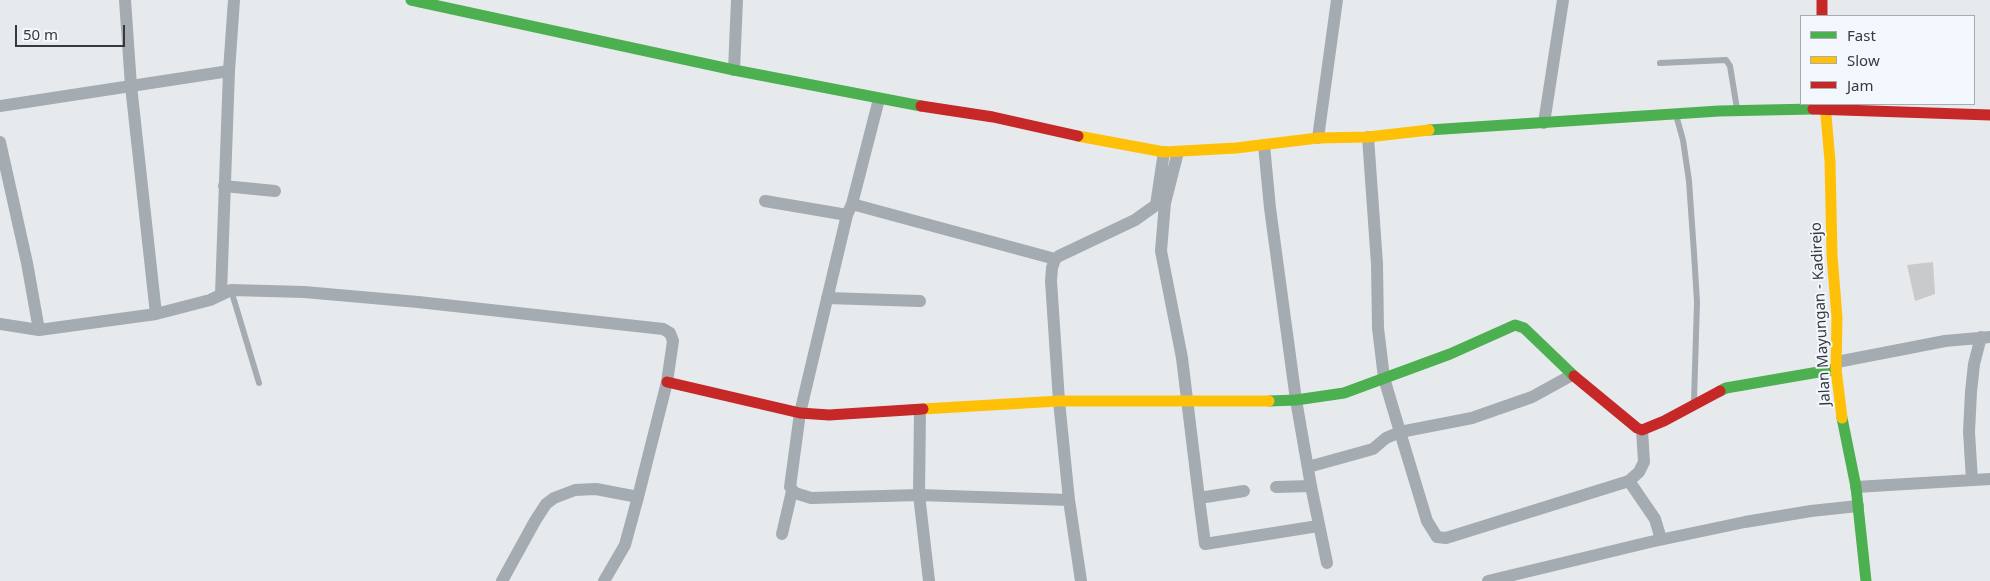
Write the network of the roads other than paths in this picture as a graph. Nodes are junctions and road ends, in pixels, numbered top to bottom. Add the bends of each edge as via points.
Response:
1 (125, 0) edge
2 (234, 0) edge
3 (411, 0) edge
4 (737, 0) edge
5 (1337, 0) edge
6 (1563, 0) edge
7 (1822, 0) edge
8 (1822, 15) edge
9 (1660, 63) dead end
10 (734, 70) junction
11 (229, 72) junction
12 (131, 86) junction
13 (879, 99) junction
14 (0, 106) edge
15 (1825, 106) edge
16 (1737, 110) junction
17 (1675, 114) junction
18 (1990, 115) edge
19 (1544, 124) junction
20 (1368, 137) junction
21 (1318, 138) junction
22 (0, 142) edge
23 (1264, 145) junction
24 (1164, 152) junction
25 (1178, 152) junction
26 (224, 186) junction
27 (275, 191) dead end
28 (765, 200) dead end
29 (849, 209) junction
30 (1055, 259) junction
31 (226, 292) junction
32 (827, 298) junction
33 (920, 301) dead end
34 (156, 314) junction
35 (0, 324) edge
36 (39, 330) junction
37 (1986, 337) edge
38 (1837, 365) junction
39 (1572, 374) junction
40 (1384, 378) junction
41 (667, 382) junction
42 (260, 383) dead end
43 (1296, 400) junction
44 (1059, 401) junction
45 (1188, 401) junction
46 (1694, 405) junction
47 (920, 410) junction
48 (800, 413) junction
49 (1642, 430) junction
50 (1400, 432) junction
51 (1308, 467) junction
52 (1972, 480) junction
53 (1990, 480) edge
54 (1629, 481) junction
55 (1311, 486) junction
56 (1856, 487) junction
57 (1276, 488) dead end
58 (792, 491) junction
59 (1244, 491) dead end
60 (920, 495) junction
61 (638, 497) junction
62 (1199, 498) junction
63 (1069, 500) junction
64 (1858, 506) junction
65 (1318, 526) junction
66 (782, 534) dead end
67 (1661, 539) junction
68 (1326, 563) dead end
69 (502, 581) edge
70 (604, 581) edge
71 (929, 581) edge
72 (1081, 581) edge
73 (1488, 581) edge
74 (1866, 581) edge

1 - 12 street
2 - 11 street
3 - 10 street
4 - 10 street
5 - 21 street
6 - 19 street
7 - 8 street
9 - 16 lane via 1726,60 1730,66
10 - 13 street
11 - 12 street
11 - 26 street
12 - 14 street
12 - 34 street
13 - 24 street via 993,117
13 - 29 street
15 - 16 street
15 - 18 street
15 - 38 street, Jalan Mayungan - Kadirejo
16 - 17 street
17 - 19 street
17 - 46 lane via 1683,140 1689,181 1694,253 1697,302
19 - 20 street
20 - 21 street
20 - 40 street via 1378,264 1378,328
21 - 23 street
22 - 36 street
23 - 25 street
23 - 43 street
24 - 25 street
24 - 30 street via 1156,205 1135,220
25 - 45 street via 1165,203 1161,251
26 - 27 street
26 - 31 street
28 - 29 street
29 - 30 street
29 - 32 street
30 - 44 street via 1051,281
31 - 34 street via 210,300
31 - 41 street via 304,292 399,300 663,329 670,333 673,341
31 - 42 lane
32 - 33 street
32 - 48 street
34 - 36 street
35 - 36 street
37 - 38 street via 1946,341
37 - 52 street via 1974,364 1971,392
38 - 46 street via 1726,388
38 - 56 street, Jalan Mayungan - Kadirejo via 1841,410
39 - 40 street via 1524,328 1515,325 1450,354
39 - 49 street
39 - 50 street via 1532,397 1472,418
40 - 43 street via 1344,393
40 - 50 street
41 - 48 street
41 - 61 street
43 - 45 street
43 - 51 street
44 - 45 street
44 - 47 street
44 - 63 street
45 - 62 street
46 - 49 street
47 - 48 street via 829,415
47 - 60 street
48 - 58 street via 789,484
49 - 54 street via 1644,462
50 - 51 street via 1367,451
50 - 54 street via 1427,521 1437,537 1461,534
51 - 55 street
52 - 53 street
52 - 56 street
54 - 67 street via 1655,519
55 - 57 street
55 - 65 street
56 - 64 street, Jalan Mayungan - Kadirejo
58 - 60 street via 812,498
58 - 66 street
59 - 62 street
60 - 63 street
60 - 71 street
61 - 69 street via 596,489 575,490 554,498 535,520
61 - 70 street via 625,545
62 - 65 street via 1205,544
63 - 72 street
64 - 67 street via 1792,514
64 - 74 street, Jalan Mayungan - Kadirejo
65 - 68 street
67 - 73 street

